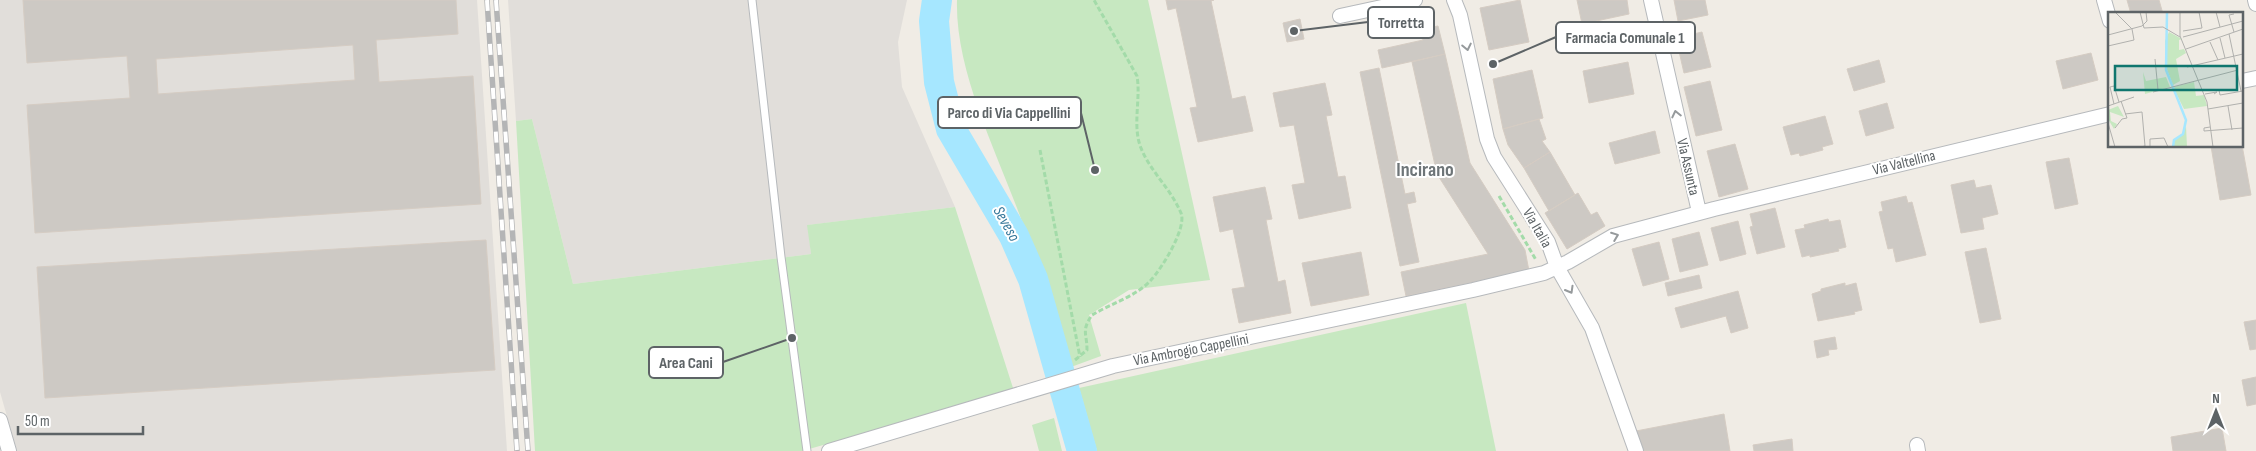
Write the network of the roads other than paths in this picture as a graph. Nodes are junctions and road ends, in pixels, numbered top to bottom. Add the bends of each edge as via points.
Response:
1 (752, 0) edge
2 (1415, 0) edge
3 (1454, 0) edge
4 (1651, 0) edge
5 (2104, 0) edge
6 (2255, 0) edge
7 (2256, 4) edge
8 (2108, 15) edge
9 (1340, 16) dead end
10 (2108, 114) edge
11 (1699, 212) junction
12 (1557, 267) junction
13 (0, 420) edge
14 (9, 451) edge
15 (807, 451) edge
16 (829, 451) edge
17 (1636, 451) edge

1 - 15 lane
2 - 9 street
3 -> 12 street, Via Italia via 1487,139 1494,157 1548,242
11 -> 4 street, Via Assunta
5 - 8 street
6 - 7 street
10 - 11 street, Via Valtellina
12 -> 11 street, Via Assunta via 1613,236
12 - 16 street, Via Ambrogio Cappellini via 1473,290 1113,366
12 -> 17 street, Via Italia via 1592,328
13 - 14 street

